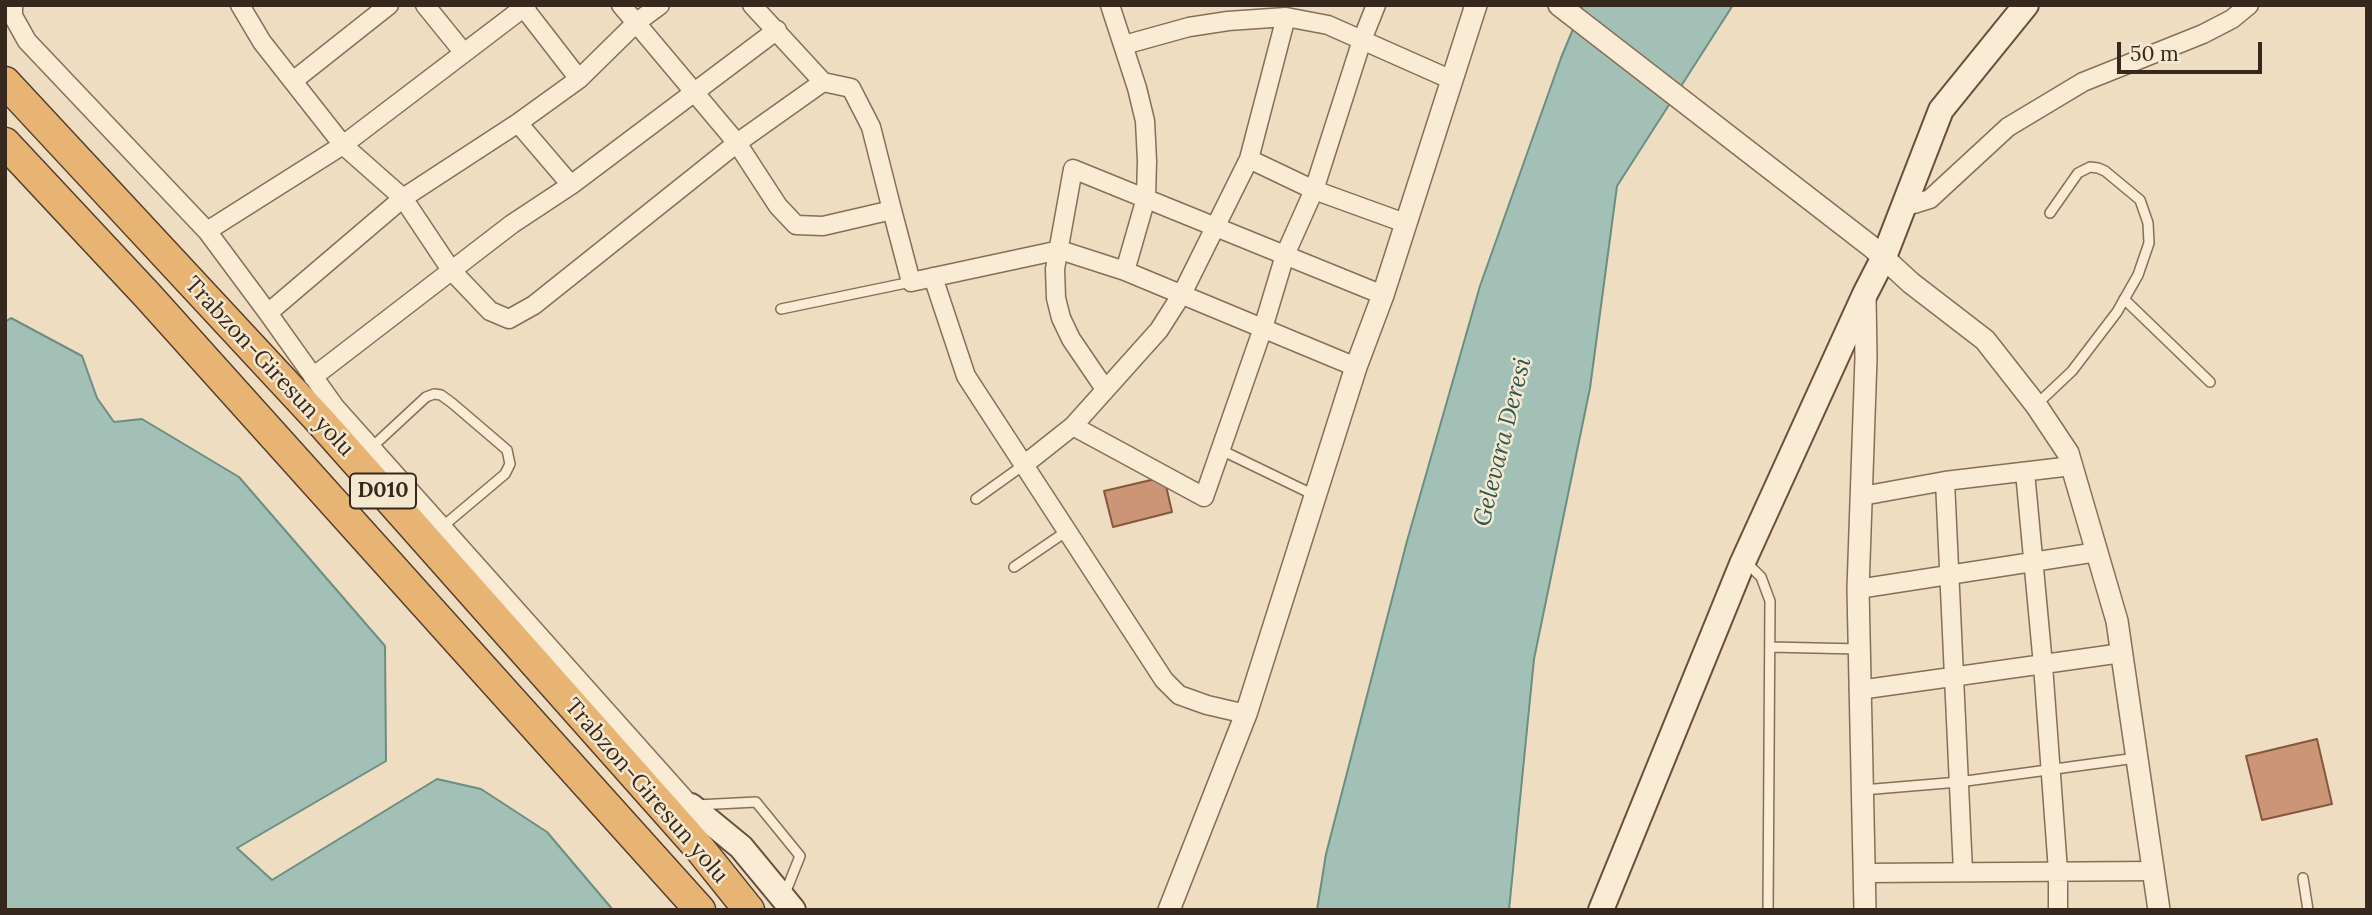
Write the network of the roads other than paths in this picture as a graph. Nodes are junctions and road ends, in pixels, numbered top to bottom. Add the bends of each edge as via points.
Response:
1 (13, 5) edge
2 (389, 5) edge
3 (425, 5) edge
4 (621, 5) edge
5 (660, 5) edge
6 (1110, 5) edge
7 (1376, 5) edge
8 (1476, 5) edge
9 (1559, 5) edge
10 (2026, 5) edge
11 (2249, 5) edge
12 (242, 6) edge
13 (526, 6) edge
14 (764, 9) edge
15 (1286, 17) junction
16 (637, 22) junction
17 (777, 30) junction
18 (1362, 40) junction
19 (1124, 45) junction
20 (464, 53) junction
21 (579, 79) junction
22 (1452, 80) junction
23 (293, 81) junction
24 (5, 82) edge
25 (823, 82) junction
26 (693, 91) junction
27 (518, 123) junction
28 (5, 143) edge
29 (737, 143) junction
30 (343, 145) junction
31 (1250, 159) junction
32 (571, 185) junction
33 (1314, 190) junction
34 (403, 198) junction
35 (1146, 198) junction
36 (1905, 203) junction
37 (892, 210) junction
38 (2050, 213) dead end
39 (1405, 223) junction
40 (1215, 225) junction
41 (207, 231) junction
42 (1060, 250) junction
43 (1879, 252) junction
44 (1285, 255) junction
45 (451, 270) junction
46 (1125, 271) junction
47 (933, 277) junction
48 (911, 282) junction
49 (1182, 294) junction
50 (1865, 294) junction
51 (1383, 295) junction
52 (2124, 299) junction
53 (781, 309) dead end
54 (268, 313) junction
55 (1264, 328) junction
56 (1356, 367) junction
57 (313, 377) junction
58 (2210, 382) dead end
59 (1105, 389) junction
60 (2036, 405) junction
61 (328, 414) junction
62 (1073, 426) junction
63 (371, 447) junction
64 (1221, 450) junction
65 (1024, 464) junction
66 (2072, 466) junction
67 (2025, 472) junction
68 (1945, 481) junction
69 (1315, 496) junction
70 (1862, 496) junction
71 (976, 499) dead end
72 (442, 527) junction
73 (1067, 531) junction
74 (2096, 552) junction
75 (2033, 562) junction
76 (1742, 564) junction
77 (1014, 567) dead end
78 (1950, 575) junction
79 (1858, 589) junction
80 (1770, 647) junction
81 (1859, 649) junction
82 (2122, 653) junction
83 (2043, 665) junction
84 (1955, 677) junction
85 (1859, 690) junction
86 (1246, 714) junction
87 (2137, 758) junction
88 (2050, 770) junction
89 (1959, 782) junction
90 (1863, 789) junction
91 (677, 807) junction
92 (2058, 871) junction
93 (2154, 871) junction
94 (1963, 872) junction
95 (1865, 873) junction
96 (2303, 878) dead end
97 (788, 904) edge
98 (700, 910) edge
99 (749, 910) edge
100 (1169, 910) edge
101 (1601, 910) edge
102 (1768, 910) edge
103 (1865, 910) edge
104 (2058, 910) edge
105 (2159, 910) edge
106 (2308, 910) edge

1 - 41 street via 13,16 27,41
2 - 23 street
3 - 20 street
4 - 16 street
5 - 16 street
6 - 19 street
7 - 18 street
8 - 22 street
9 - 43 street
10 - 36 main road via 1941,110
11 - 36 street via 2203,34 2083,82 2008,127 1930,199
12 - 23 street via 262,42
13 - 20 street
13 - 21 street
14 - 17 street
15 - 18 street via 1328,26
15 - 19 street via 1189,27
15 - 31 street
16 - 21 street
16 - 26 street
17 - 25 street
17 - 26 street
18 - 22 street
18 - 33 street
19 - 35 street via 1145,121
20 - 30 street
21 - 27 street
22 - 39 street
23 - 30 street
24 - 61 highway, Trabzon-Giresun yolu / D010
25 - 29 street
25 - 37 street via 851,88 871,127
26 - 29 street
26 - 32 street
27 - 32 street
27 - 34 street
28 - 98 highway, Trabzon-Giresun yolu / D010
29 - 37 street via 778,206 796,225 823,226
29 - 45 street via 534,305 509,318 490,312
30 - 34 street
30 - 41 street
31 - 33 street
31 - 40 street
32 - 45 street
33 - 39 street
33 - 44 street
34 - 45 street
34 - 54 street
35 - 40 street
35 - 42 street via 1073,169
35 - 46 street
36 - 43 main road
37 - 48 street
38 - 52 lane via 2078,173 2090,167 2105,171 2140,200 2149,243
39 - 51 street
40 - 44 street
40 - 49 street
41 - 54 street
42 - 46 street
42 - 47 street
42 - 59 street via 1055,268 1061,318
43 - 50 main road
43 - 60 street via 1985,341
44 - 51 street
44 - 55 street
45 - 57 street
46 - 49 street
47 - 48 street
47 - 65 street via 966,376
48 - 53 lane
49 - 55 street
49 - 59 street via 1159,330
50 - 70 street
50 - 76 main road
51 - 56 street
52 - 58 lane
52 - 60 lane via 2072,371
54 - 57 street
55 - 56 street
55 - 64 street
56 - 69 street
57 - 61 street
59 - 62 street
60 - 66 street
61 - 63 street
61 - 91 highway, Trabzon-Giresun yolu / D010
62 - 64 street via 1204,497
62 - 65 street
63 - 72 street
63 - 72 lane via 435,394 507,450 510,464 505,474
64 - 69 lane
65 - 71 lane
65 - 73 street
66 - 67 street
66 - 74 street
67 - 68 street
67 - 75 street
68 - 70 street
68 - 78 street
69 - 86 street
70 - 79 street
72 - 91 street
73 - 77 lane
73 - 86 street via 1164,680 1179,695
74 - 75 street
74 - 82 street
75 - 78 street
75 - 83 street
76 - 80 lane via 1756,572 1769,593
76 - 101 main road
78 - 79 street
78 - 84 street
79 - 81 street
80 - 81 lane
80 - 102 lane
81 - 85 street
82 - 83 street
82 - 87 street
83 - 84 street
83 - 88 street
84 - 85 street
84 - 89 street
85 - 90 street
86 - 100 street
87 - 88 lane
87 - 93 street
88 - 89 lane
88 - 92 street
89 - 90 lane
89 - 94 street
90 - 95 street
91 - 97 main road via 741,847
91 - 97 lane via 756,802 800,856
91 - 99 highway, Trabzon-Giresun yolu / D010 via 700,849
92 - 93 street
92 - 94 street
92 - 104 street
93 - 105 street
94 - 95 street
95 - 103 street
96 - 106 lane

